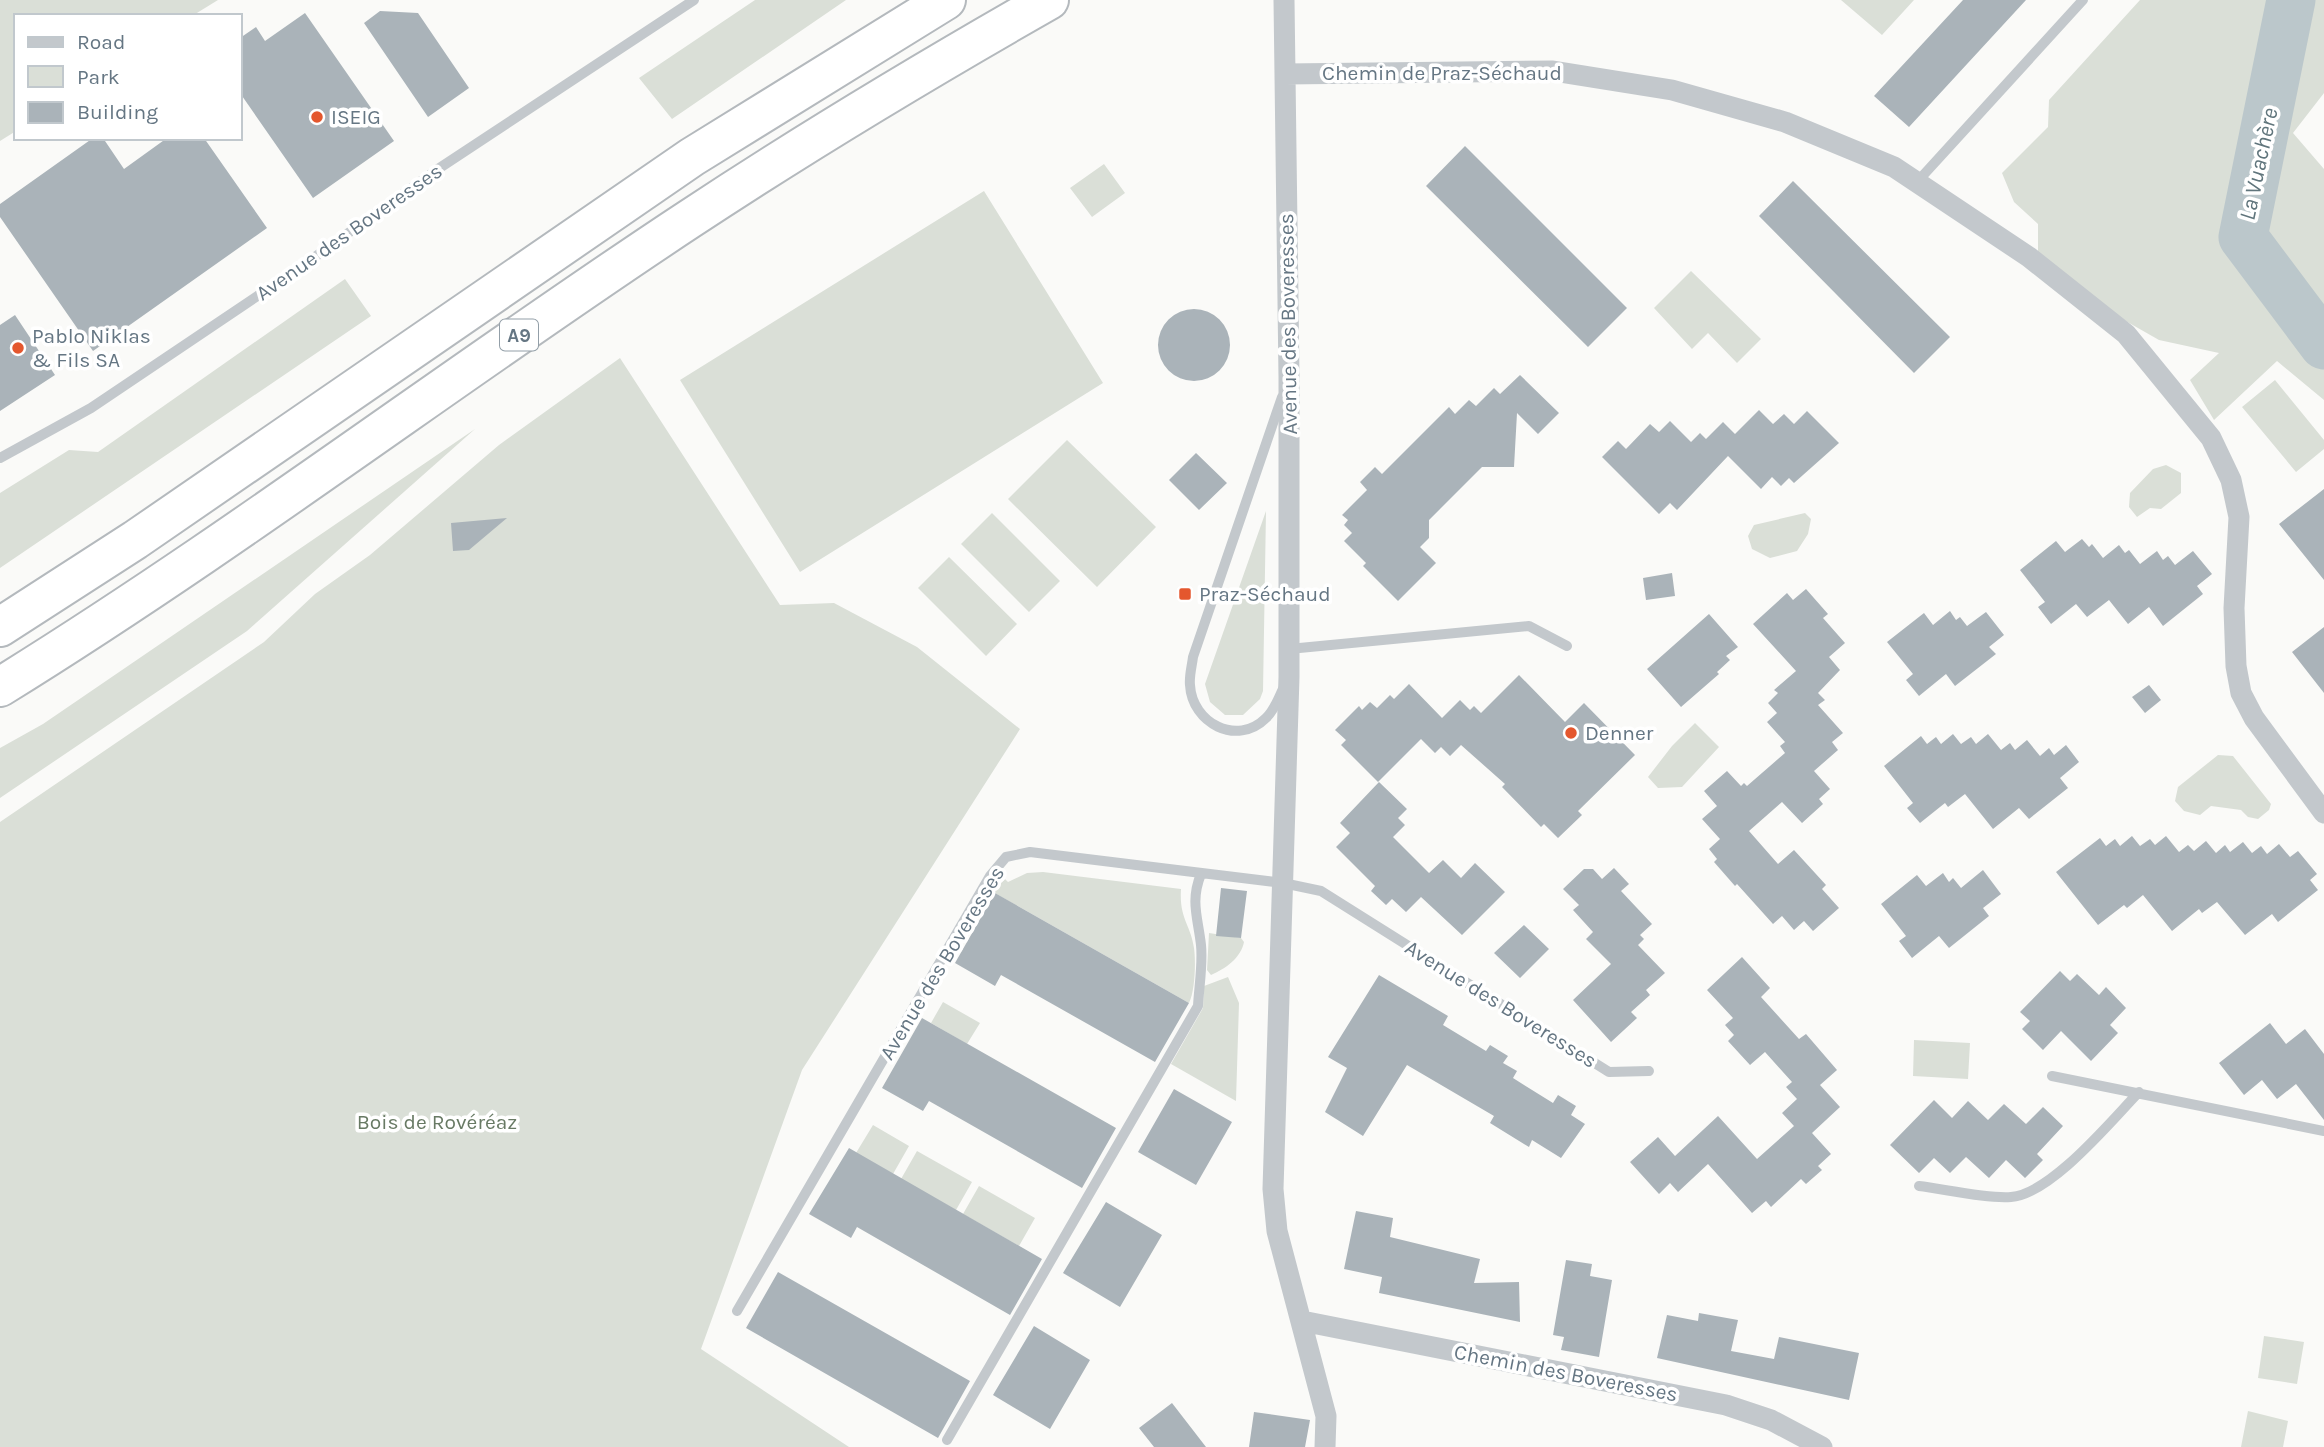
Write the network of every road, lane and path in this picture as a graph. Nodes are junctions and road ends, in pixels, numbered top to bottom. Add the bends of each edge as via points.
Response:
1 (694, 0) edge
2 (946, 0) edge
3 (1049, 0) edge
4 (1284, 0) edge
5 (2083, 0) edge
6 (1284, 74) junction
7 (1917, 182) junction
8 (1289, 377) junction
9 (0, 458) edge
10 (0, 627) edge
11 (1567, 646) dead end
12 (1289, 649) junction
13 (1289, 677) junction
14 (0, 687) edge
15 (2324, 813) edge
16 (1201, 874) junction
17 (1283, 883) junction
18 (1649, 1071) dead end
19 (2052, 1076) dead end
20 (2139, 1092) junction
21 (2324, 1130) edge
22 (1919, 1186) dead end
23 (737, 1311) dead end
24 (1302, 1321) junction
25 (947, 1440) dead end
26 (1325, 1447) edge
27 (1822, 1447) edge

1 - 9 lane, Avenue des Boveresses via 91,408
2 - 10 highway, A9 via 692,157 135,540
3 - 14 highway, A9 via 920,73 687,221 160,583
4 - 6 street, Avenue des Boveresses
5 - 7 lane
6 - 7 street, Chemin de Praz-Séchaud via 1553,71 1672,90 1785,122 1894,167
6 - 8 street, Avenue des Boveresses
7 - 15 street, Chemin de Praz-Séchaud via 2029,257 2126,334 2211,438 2231,480 2239,517 2234,608 2241,693 2254,718
8 - 12 street, Avenue des Boveresses
8 - 13 lane via 1193,657 1190,684 1201,715 1214,726 1235,731 1266,719
11 - 12 lane via 1529,626
12 - 13 street, Avenue des Boveresses
13 - 17 street, Avenue des Boveresses
16 - 17 lane, Avenue des Boveresses
16 - 23 lane, Avenue des Boveresses via 1030,852 1006,857 990,876
16 - 25 lane via 1194,909 1201,944 1198,1006
17 - 18 lane, Avenue des Boveresses via 1321,891 1609,1072
17 - 24 street, Avenue des Boveresses via 1273,1189 1277,1231
19 - 20 lane
20 - 21 lane
20 - 22 lane via 2077,1156 2038,1188 2011,1197
24 - 26 street, Avenue des Boveresses via 1326,1416
24 - 27 street, Chemin des Boveresses via 1726,1405 1771,1420

